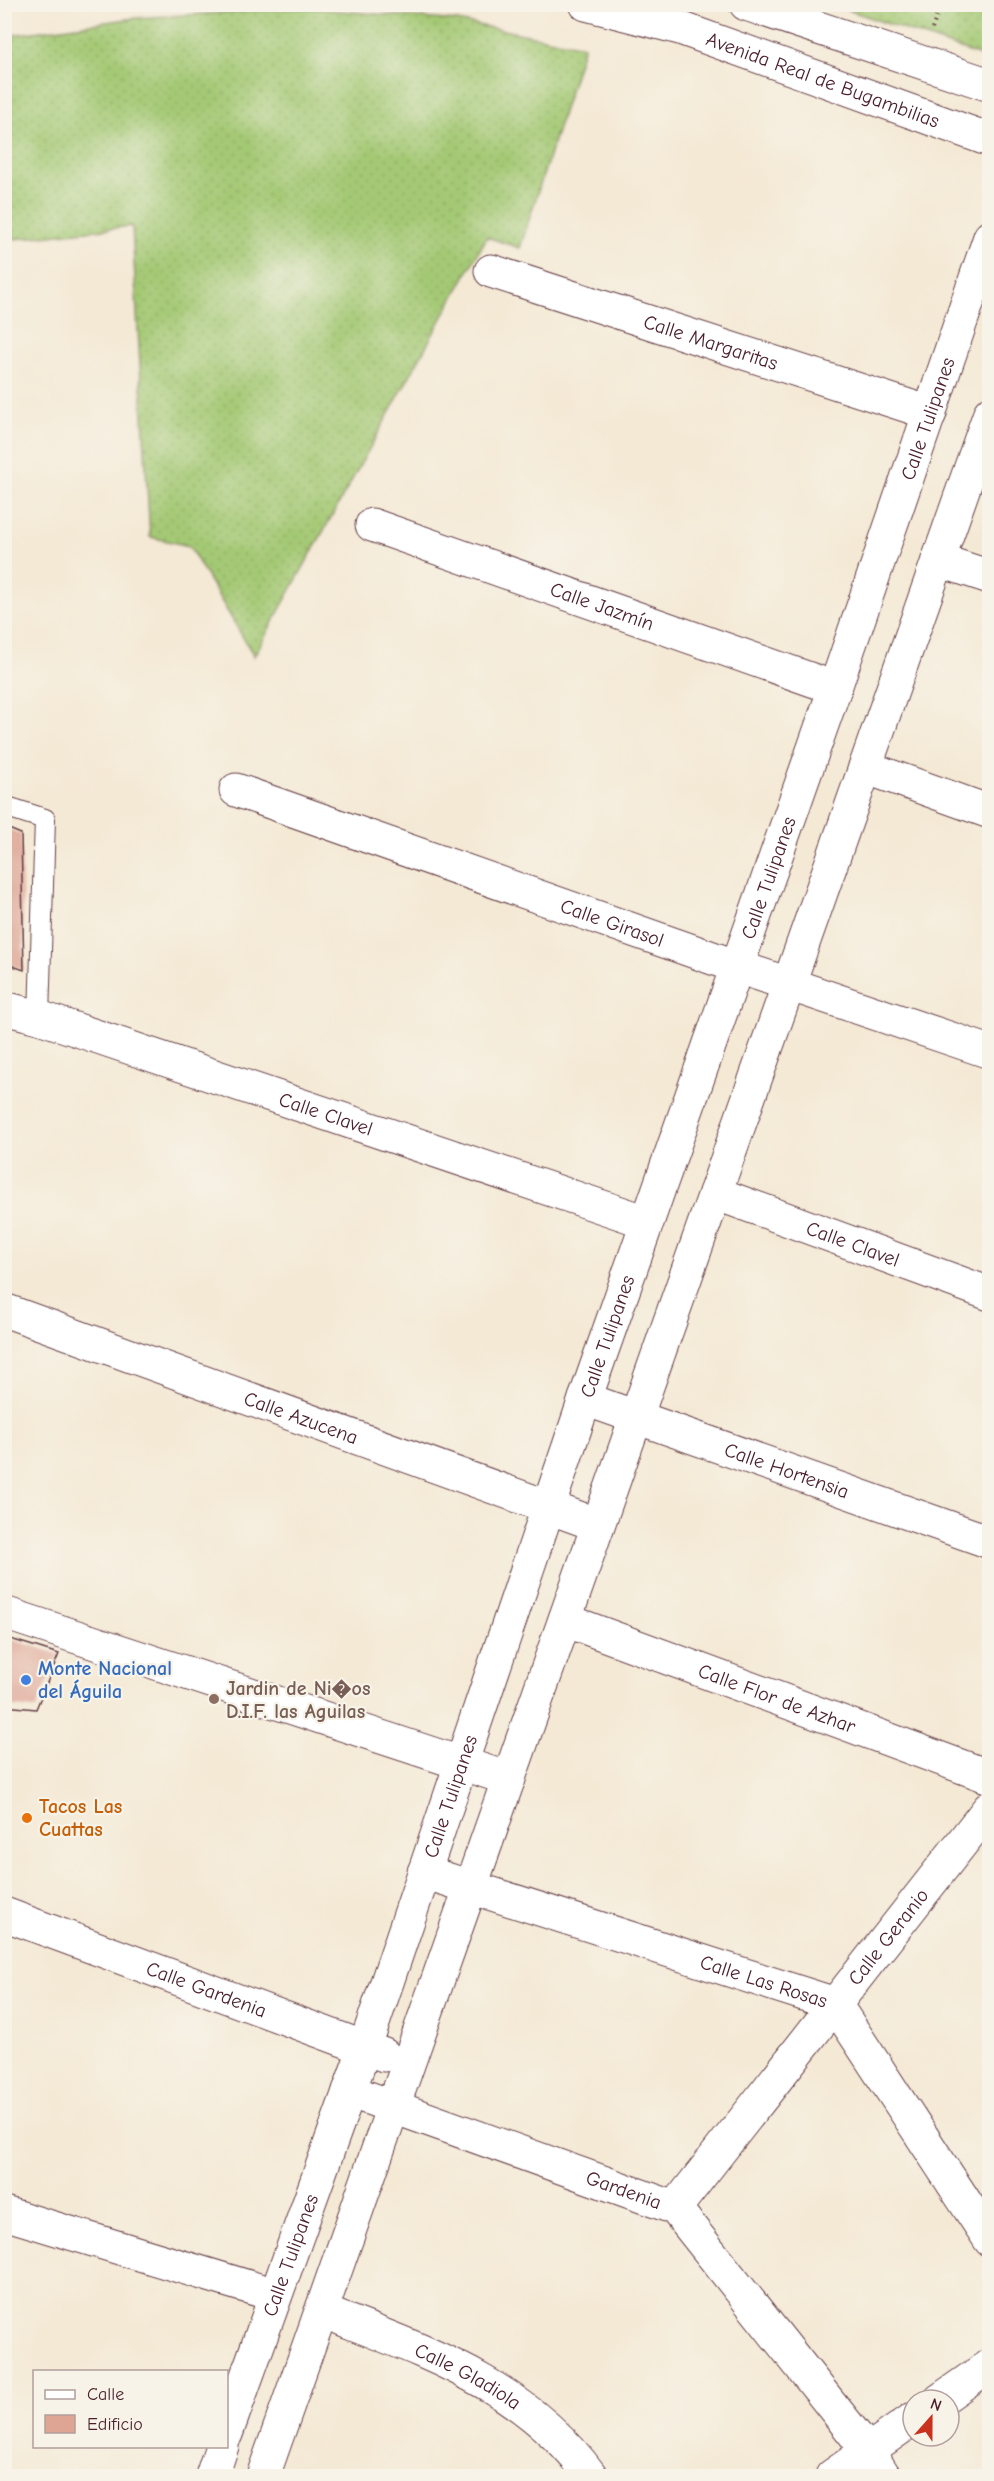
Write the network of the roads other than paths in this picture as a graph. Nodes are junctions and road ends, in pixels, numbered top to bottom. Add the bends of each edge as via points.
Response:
1 (586, 4) edge
2 (746, 4) edge
3 (650, 12) edge
4 (990, 85) edge
5 (990, 140) edge
6 (990, 237) edge
7 (491, 271) dead end
8 (930, 413) junction
9 (990, 414) edge
10 (372, 525) dead end
11 (938, 560) junction
12 (990, 577) edge
13 (835, 688) junction
14 (865, 767) junction
15 (236, 790) dead end
16 (4, 806) edge
17 (990, 812) edge
18 (738, 967) junction
19 (789, 985) junction
20 (4, 1008) edge
21 (39, 1017) junction
22 (990, 1052) edge
23 (715, 1193) junction
24 (647, 1221) junction
25 (990, 1294) edge
26 (4, 1310) edge
27 (585, 1399) junction
28 (636, 1417) junction
29 (549, 1508) junction
30 (598, 1525) junction
31 (990, 1542) edge
32 (4, 1613) edge
33 (565, 1620) junction
34 (461, 1764) junction
35 (990, 1777) edge
36 (509, 1779) junction
37 (990, 1807) edge
38 (424, 1872) junction
39 (471, 1887) junction
40 (4, 1914) edge
41 (835, 2004) junction
42 (364, 2047) junction
43 (408, 2064) junction
44 (349, 2091) junction
45 (394, 2107) junction
46 (675, 2208) junction
47 (4, 2213) edge
48 (990, 2240) edge
49 (275, 2295) junction
50 (322, 2311) junction
51 (990, 2365) edge
52 (957, 2388) edge
53 (228, 2428) edge
54 (901, 2434) edge
55 (221, 2448) edge
56 (876, 2464) edge
57 (212, 2476) edge
58 (264, 2476) edge
59 (591, 2476) edge
60 (832, 2476) edge

1 - 3 street, Avenida Real de Bugambilias
2 - 4 street
3 - 5 street, Avenida Real de Bugambilias via 680,28
6 - 8 street, Calle Tulipanes
7 - 8 street, Calle Margaritas
8 - 13 street, Calle Tulipanes
9 - 11 street
10 - 13 street, Calle Jazmín
11 - 12 street
11 - 14 street
13 - 18 street, Calle Tulipanes
14 - 17 street
14 - 19 street
15 - 18 street, Calle Girasol
16 - 21 lane via 45,819
18 - 19 street, Calle Girasol
18 - 24 street, Calle Tulipanes
19 - 22 street, Calle Girasol
19 - 23 street
20 - 21 street, Calle Clavel
21 - 24 street, Calle Clavel
23 - 25 street, Calle Clavel
23 - 28 street
24 - 27 street, Calle Tulipanes
26 - 29 street, Calle Azucena
27 - 28 street, Calle Hortensia
27 - 29 street, Calle Tulipanes
28 - 30 street
28 - 31 street, Calle Hortensia
29 - 30 street, Calle Azucena
29 - 34 street, Calle Tulipanes
30 - 33 street
32 - 34 street
33 - 35 street, Calle Flor de Azhar
33 - 36 street
34 - 36 street
34 - 38 street, Calle Tulipanes
36 - 39 street
37 - 41 street, Calle Geranio
38 - 39 street, Calle Las Rosas
38 - 42 street, Calle Tulipanes
39 - 41 street, Calle Las Rosas
39 - 43 street
40 - 42 street, Calle Gardenia
41 - 46 street, Calle Geranio
41 - 48 street, Calle Las Rosas
42 - 43 street, Calle Gardenia
42 - 44 street, Calle Tulipanes
43 - 45 street
44 - 45 street, Gardenia
44 - 49 street, Calle Tulipanes
45 - 46 street, Gardenia
45 - 50 street
46 - 56 street, Gardenia
47 - 49 street
49 - 53 street, Calle Tulipanes
50 - 58 street
50 - 59 street, Calle Gladiola via 445,2360 515,2400 576,2456
51 - 52 street
54 - 56 street
55 - 57 street
56 - 60 street

